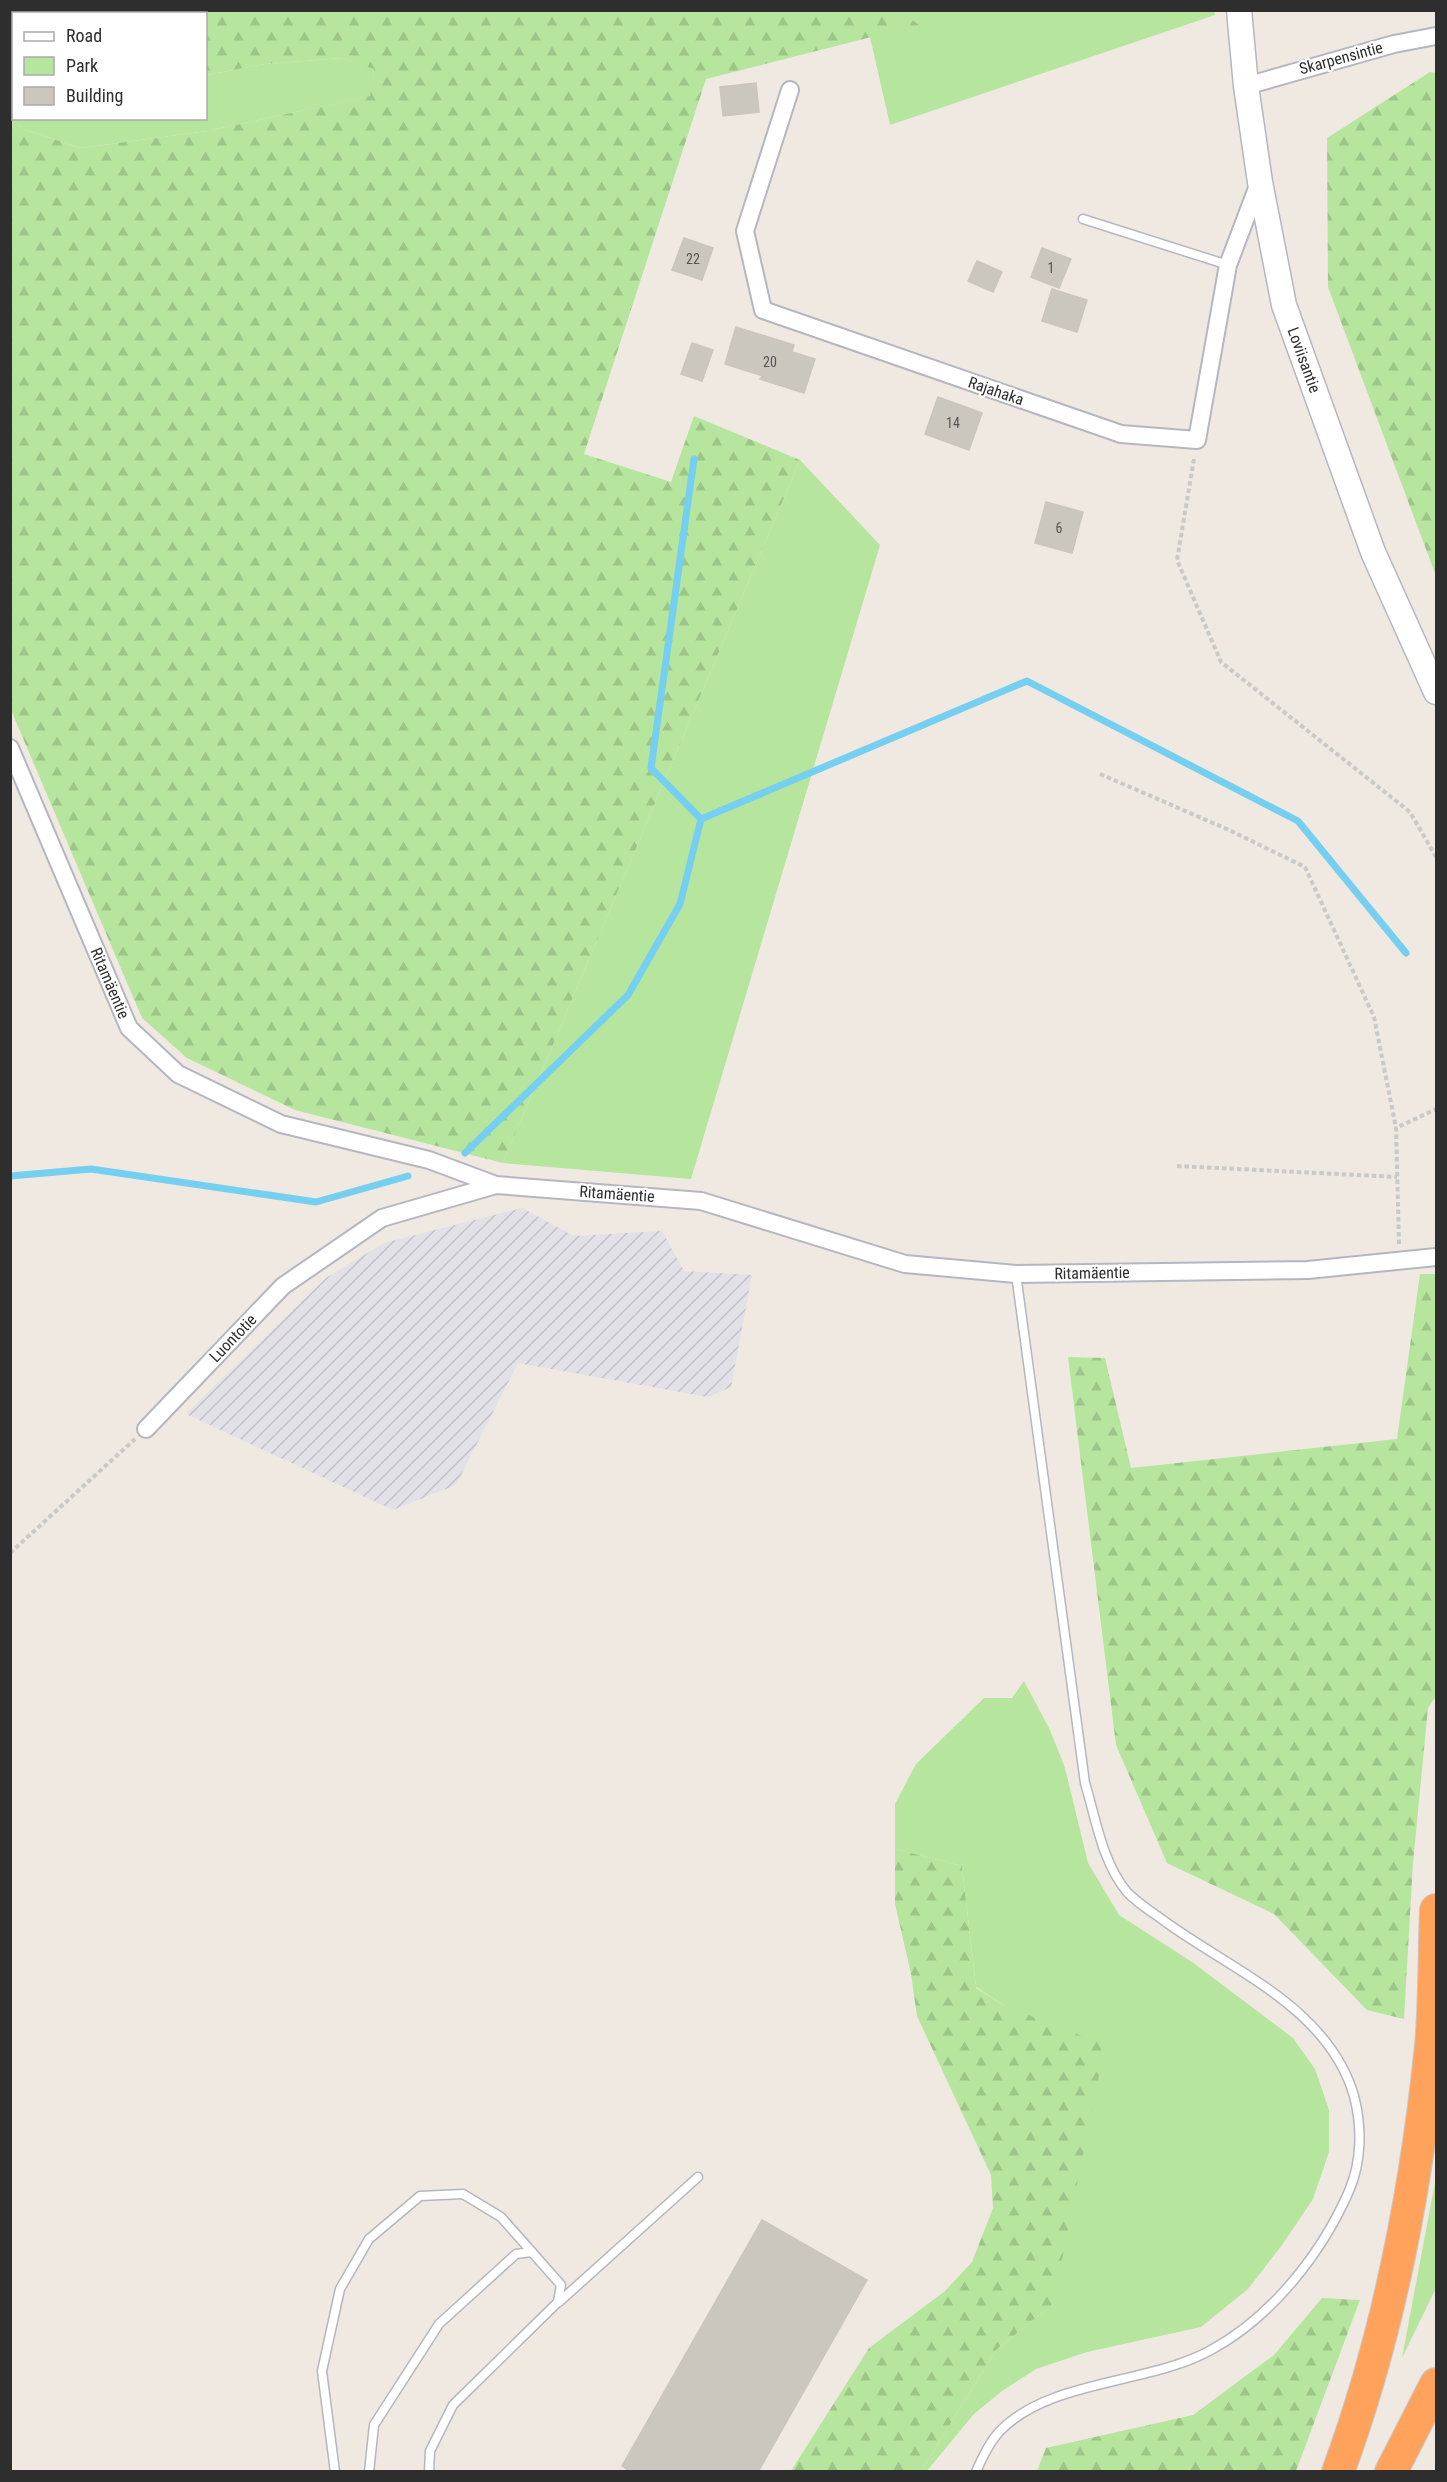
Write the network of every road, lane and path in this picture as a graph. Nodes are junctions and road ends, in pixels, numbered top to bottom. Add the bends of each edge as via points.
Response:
1 (1239, 10) edge
2 (1437, 36) edge
3 (1246, 86) junction
4 (790, 90) dead end
5 (1260, 182) junction
6 (1083, 219) dead end
7 (1228, 265) junction
8 (1197, 440) junction
9 (1437, 692) edge
10 (10, 748) edge
11 (1100, 774) dead end
12 (1437, 857) edge
13 (1437, 1109) edge
14 (1396, 1128) junction
15 (1178, 1166) dead end
16 (1397, 1177) junction
17 (496, 1185) junction
18 (1437, 1257) edge
19 (1399, 1259) junction
20 (1016, 1274) junction
21 (146, 1429) joint
22 (10, 1553) edge
23 (1437, 1910) edge
24 (698, 2177) dead end
25 (532, 2252) junction
26 (558, 2302) junction
27 (1437, 2384) edge
28 (976, 2471) edge
29 (335, 2472) edge
30 (369, 2472) edge
31 (429, 2472) edge
32 (1338, 2472) edge
33 (1391, 2472) edge

1 - 3 main road, Loviisantie
2 - 3 street, Skarpensintie via 1394,44
3 - 5 main road, Loviisantie
4 - 8 street, Rajahaka via 745,231 763,310 1121,434
5 - 7 street
5 - 9 main road, Loviisantie via 1284,304 1373,552
6 - 7 lane
7 - 8 street
8 - 12 path via 1177,560 1221,662 1410,812
10 - 17 street, Ritamäentie via 129,1028 178,1074 281,1124 429,1160
11 - 14 path via 1305,867 1374,1017
13 - 14 path
14 - 16 path
15 - 16 path
16 - 19 path
17 - 20 street, Ritamäentie via 701,1201 905,1264
17 - 21 street, Luontotie via 382,1218 283,1286
18 - 19 street, Ritamäentie
19 - 20 street, Ritamäentie via 1308,1270
20 - 28 lane via 1085,1783 1107,1857 1128,1893 1147,1909 1303,2016 1328,2044 1351,2087 1360,2138 1351,2187 1339,2213 1300,2271 1255,2319 1211,2350 1183,2363 1055,2398 1020,2414 999,2433
21 - 22 path
23 - 32 highway via 1431,2044 1404,2242 1379,2344
24 - 26 lane
25 - 26 lane via 561,2285
25 - 29 lane via 501,2217 463,2194 420,2196 369,2239 340,2289 322,2371
25 - 30 lane via 516,2254 439,2324 375,2425
26 - 31 lane via 453,2405 430,2451
27 - 33 highway

